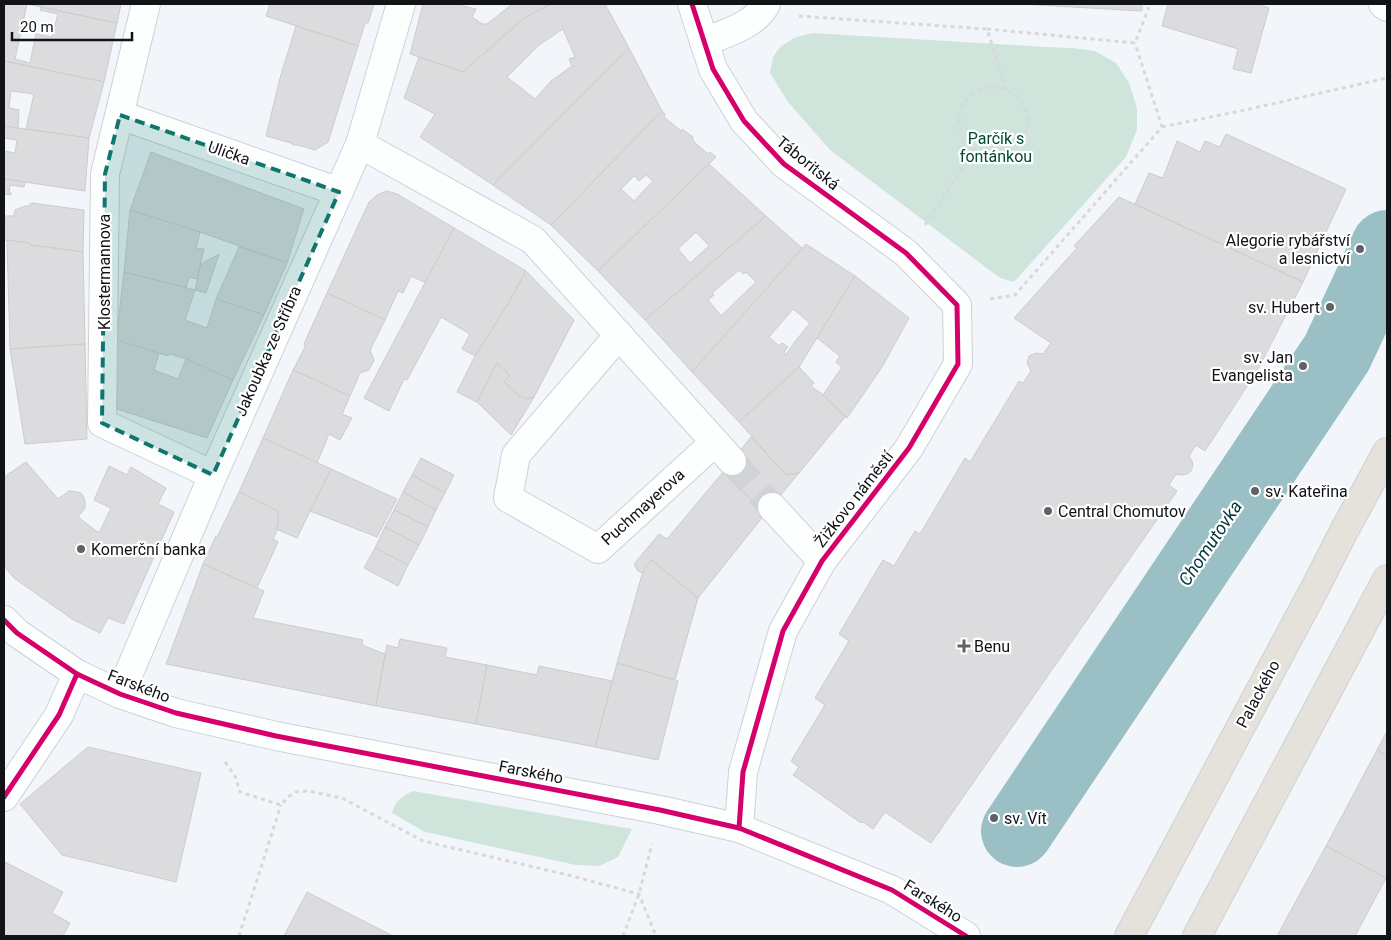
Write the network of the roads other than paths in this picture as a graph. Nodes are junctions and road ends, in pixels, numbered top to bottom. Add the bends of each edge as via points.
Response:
1 (146, 4) edge
2 (401, 4) edge
3 (692, 4) edge
4 (1383, 4) edge
5 (763, 8) edge
6 (1387, 8) edge
7 (704, 42) junction
8 (120, 115) junction
9 (360, 144) junction
10 (339, 192) junction
11 (957, 305) joint
12 (619, 335) junction
13 (1387, 452) edge
14 (213, 475) junction
15 (772, 506) tunnel mouth
16 (822, 561) junction
17 (1387, 579) edge
18 (4, 620) edge
19 (77, 674) junction
20 (120, 694) junction
21 (4, 797) edge
22 (738, 828) junction
23 (966, 936) edge
24 (1129, 936) edge
25 (1197, 936) edge

1 - 8 street, Klostermannova
2 - 9 street, Jakoubka ze Stříbra
3 - 7 street, Táboritská
4 - 6 street
5 - 7 street via 742,26
7 - 11 street, Táboritská via 713,69 744,121 784,164 906,253
8 - 10 street, Ulička
8 - 14 street, Klostermannova via 105,174 102,423
9 - 10 street, Jakoubka ze Stříbra
9 - 12 street, Puchmayerova via 533,240
10 - 14 street, Jakoubka ze Stříbra
11 - 16 street, Žižkovo náměstí via 958,364 910,448
12 - 12 street, Puchmayerova via 516,455 508,498 598,549 723,452
13 - 24 main road, Palackého
14 - 20 street, Jakoubka ze Stříbra
15 - 16 street
16 - 22 street, Žižkovo náměstí via 784,632 743,772
17 - 25 main road
18 - 19 street, Farského via 17,633
19 - 20 street, Farského
19 - 21 street via 59,715
20 - 22 street, Farského via 176,713 276,736
22 - 23 street, Farského via 892,890

